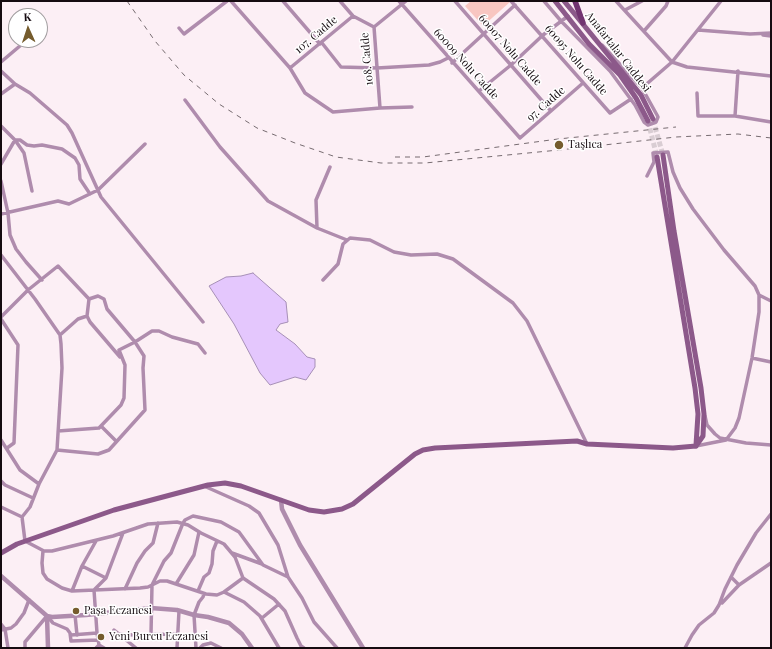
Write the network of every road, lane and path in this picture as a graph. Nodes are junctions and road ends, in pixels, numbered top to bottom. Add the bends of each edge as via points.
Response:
1 (227, 1) edge
2 (232, 1) edge
3 (283, 1) edge
4 (340, 1) edge
5 (398, 1) edge
6 (406, 1) edge
7 (455, 1) edge
8 (512, 1) edge
9 (544, 1) edge
10 (555, 1) edge
11 (564, 1) edge
12 (575, 1) edge
13 (616, 1) edge
14 (642, 1) edge
15 (668, 1) edge
16 (721, 1) edge
17 (402, 5) junction
18 (515, 5) junction
19 (625, 10) junction
20 (353, 16) junction
21 (568, 16) junction
22 (561, 21) junction
23 (583, 24) junction
24 (374, 27) junction
25 (179, 28) dead end
26 (698, 30) junction
27 (644, 31) junction
28 (771, 33) edge
29 (750, 34) junction
30 (484, 35) junction
31 (542, 35) junction
32 (771, 36) edge
33 (596, 39) junction
34 (321, 43) junction
35 (18, 48) edge
36 (448, 58) junction
37 (1, 62) edge
38 (672, 62) junction
39 (452, 63) junction
40 (511, 65) junction
41 (290, 68) junction
42 (377, 68) junction
43 (1, 71) edge
44 (738, 71) junction
45 (771, 76) edge
46 (584, 83) junction
47 (15, 84) junction
48 (642, 88) junction
49 (478, 91) junction
50 (697, 93) dead end
51 (1, 94) edge
52 (631, 99) junction
53 (184, 100) dead end
54 (412, 107) dead end
55 (380, 108) junction
56 (551, 111) junction
57 (735, 116) junction
58 (771, 122) edge
59 (1, 126) edge
60 (520, 138) joint
61 (15, 140) junction
62 (145, 144) dead end
63 (663, 155) tunnel mouth
64 (657, 157) tunnel mouth
65 (1, 164) edge
66 (330, 167) dead end
67 (647, 176) dead end
68 (1, 181) edge
69 (98, 190) junction
70 (32, 191) dead end
71 (90, 194) junction
72 (8, 213) junction
73 (1, 214) edge
74 (317, 228) junction
75 (348, 240) junction
76 (1, 255) edge
77 (42, 280) junction
78 (323, 280) dead end
79 (28, 290) junction
80 (759, 295) junction
81 (89, 299) junction
82 (771, 301) edge
83 (87, 316) junction
84 (1, 318) edge
85 (203, 322) dead end
86 (60, 335) junction
87 (135, 342) junction
88 (205, 353) dead end
89 (752, 358) junction
90 (122, 359) junction
91 (771, 362) edge
92 (704, 414) junction
93 (101, 426) junction
94 (58, 431) junction
95 (1, 440) edge
96 (726, 440) junction
97 (116, 441) junction
98 (587, 444) junction
99 (771, 445) edge
100 (696, 446) junction
101 (7, 448) junction
102 (56, 450) junction
103 (1, 481) edge
104 (39, 484) junction
105 (203, 486) junction
106 (33, 498) junction
107 (281, 500) junction
108 (1, 506) edge
109 (771, 514) edge
110 (22, 517) junction
111 (158, 522) junction
112 (183, 523) junction
113 (199, 532) junction
114 (123, 533) junction
115 (25, 541) junction
116 (96, 541) junction
117 (217, 541) junction
118 (43, 550) junction
119 (1, 552) edge
120 (231, 553) junction
121 (771, 563) edge
122 (263, 564) junction
123 (82, 566) junction
124 (1, 576) edge
125 (288, 577) junction
126 (731, 577) junction
127 (106, 578) junction
128 (243, 578) junction
129 (176, 584) junction
130 (152, 585) junction
131 (739, 585) junction
132 (125, 589) junction
133 (94, 590) junction
134 (72, 591) junction
135 (198, 592) junction
136 (224, 592) junction
137 (204, 594) junction
138 (29, 600) junction
139 (278, 604) junction
140 (719, 606) junction
141 (151, 608) junction
142 (179, 611) junction
143 (96, 614) junction
144 (75, 615) junction
145 (194, 615) junction
146 (48, 616) junction
147 (262, 618) junction
148 (1, 624) edge
149 (3, 630) edge
150 (114, 630) dead end
151 (97, 633) junction
152 (119, 634) junction
153 (151, 634) junction
154 (177, 634) junction
155 (70, 635) junction
156 (77, 635) junction
157 (98, 640) junction
158 (98, 646) edge
159 (8, 648) edge
160 (26, 648) edge
161 (48, 648) edge
162 (104, 648) edge
163 (136, 648) edge
164 (177, 648) edge
165 (196, 648) edge
166 (200, 648) edge
167 (221, 648) edge
168 (252, 648) edge
169 (279, 648) edge
170 (304, 648) edge
171 (337, 648) edge
172 (363, 648) edge
173 (685, 648) edge

1 - 25 street via 184,34
2 - 41 street
3 - 34 street
4 - 20 street, 108. Cadde
5 - 17 street, 60009 Nolu Cadde
6 - 17 street
7 - 30 street, 60007 Nolu Cadde
8 - 18 street, 60095 Nolu Cadde
9 - 22 street
10 - 21 main road, Anafartalar Caddesi
11 - 23 main road, Anafartalar Caddesi
12 - 23 main road
13 - 19 street
14 - 19 street
15 - 27 street
16 - 26 street
17 - 24 street
17 - 36 street, 60009 Nolu Cadde
18 - 30 street
18 - 31 street, 60095 Nolu Cadde
19 - 27 street
20 - 24 street, 108. Cadde
20 - 34 street, 107. Cadde
21 - 22 street
21 - 33 main road, Anafartalar Caddesi via 590,44 620,75 650,120 640,95
22 - 31 street
22 - 52 street via 610,71
23 - 33 main road, Anafartalar Caddesi
24 - 42 street, 108. Cadde
26 - 29 street
26 - 38 street
27 - 38 street
28 - 29 street
29 - 32 street
30 - 39 street
30 - 40 street, 60007 Nolu Cadde
31 - 40 street
31 - 46 street, 60095 Nolu Cadde
33 - 48 street
34 - 41 street, 107. Cadde
34 - 42 street via 341,67
35 - 37 street
36 - 39 street, 60009 Nolu Cadde
36 - 42 street via 429,65
38 - 44 street via 687,67
38 - 48 street
39 - 49 street, 60009 Nolu Cadde
40 - 49 street
40 - 56 street, 60007 Nolu Cadde
41 - 55 street via 305,93 333,112
42 - 55 street, 108. Cadde
43 - 47 street
44 - 45 street
44 - 57 street
46 - 52 street, 60095 Nolu Cadde via 610,113
46 - 56 street, 97. Cadde
47 - 51 street
47 - 69 street via 30,93 67,124
48 - 52 street via 658,117 656,122 652,125 646,124
49 - 60 street, 60009 Nolu Cadde
50 - 57 street via 698,116
53 - 74 street via 220,147 268,201
54 - 55 street
56 - 60 street, 97. Cadde
57 - 58 street
59 - 61 street
61 - 65 street
61 - 70 street via 24,153
61 - 71 street via 71,154 79,165 80,179
62 - 69 street
63 - 92 main road
64 - 100 main road via 695,388 698,414
66 - 74 street via 316,200
67 - 80 street via 654,162 654,153 668,152 680,188 724,250 755,286
68 - 72 street
69 - 71 street
69 - 85 street via 101,197
71 - 72 street via 69,204 58,201
72 - 73 street
72 - 77 street via 10,235 16,249
74 - 75 street
75 - 78 street via 343,244 338,264
75 - 98 street via 370,240 394,252 411,255 437,254 453,259 512,303 527,321
76 - 79 street
77 - 79 street
77 - 81 street via 58,266
79 - 84 street
79 - 86 street
80 - 82 street
80 - 89 street
81 - 83 street
81 - 87 street via 98,296 104,299 107,309
83 - 86 street
83 - 90 street
84 - 101 street via 18,345 14,443
86 - 94 street via 62,368
87 - 88 street via 152,331 159,331 198,344
87 - 90 street via 120,350
87 - 97 street via 144,356 144,410
89 - 91 street
89 - 96 street via 739,418
90 - 93 street via 124,398 121,405
92 - 96 street via 707,425 715,434
92 - 100 main road via 703,436
93 - 94 street via 84,430
93 - 97 street
94 - 102 street
95 - 101 street
96 - 99 street
96 - 100 street
97 - 102 street via 109,450 98,454
98 - 100 main road via 673,448
98 - 107 main road via 577,441 423,450 354,504 342,509 324,512 309,510
101 - 104 street via 20,470
102 - 104 street
103 - 106 street
104 - 106 street
105 - 107 main road via 231,484
105 - 115 main road via 114,510
105 - 125 street via 257,510 278,545
106 - 110 street
107 - 172 street via 282,509 300,545
108 - 110 street
109 - 126 street via 756,532
110 - 115 street
111 - 112 street
111 - 114 street
111 - 132 street via 153,543 137,563
112 - 113 street
112 - 122 street via 193,516 220,522 239,532
112 - 130 street via 171,553
113 - 117 street
113 - 129 street via 194,555
114 - 116 street
114 - 127 street
115 - 118 street
115 - 119 main road
116 - 118 street
116 - 123 street
117 - 120 street via 224,544
117 - 135 street via 209,573 204,577
118 - 134 street via 43,573 47,579
120 - 122 street
120 - 128 street
121 - 131 street
122 - 125 street
123 - 127 street
123 - 134 street
124 - 138 street
125 - 171 street via 314,622
126 - 131 street
126 - 140 street
127 - 133 street
128 - 136 street
128 - 139 street via 256,585
129 - 130 street via 160,581
129 - 135 street
130 - 132 street
130 - 141 street
131 - 140 street
132 - 133 street
133 - 134 street
133 - 143 street
135 - 137 street
136 - 137 street via 216,595
136 - 147 street via 244,602
137 - 145 street
138 - 146 street
138 - 149 street via 16,624
139 - 147 street
139 - 170 street via 285,610
140 - 173 street via 699,625
141 - 142 street
141 - 143 street
141 - 153 street
142 - 145 street
142 - 154 street
143 - 144 street
143 - 151 street
144 - 146 street
144 - 156 street
145 - 165 street
145 - 168 street via 229,623 242,634
146 - 155 street via 53,623 67,629
146 - 160 street via 25,642
146 - 161 street
147 - 169 street
148 - 149 street
149 - 159 street
150 - 152 street
151 - 156 street
151 - 157 street
152 - 153 street
152 - 163 street
153 - 154 street
154 - 164 street
155 - 156 street
155 - 157 street via 71,641
157 - 158 street
158 - 162 street
166 - 167 street via 211,644

